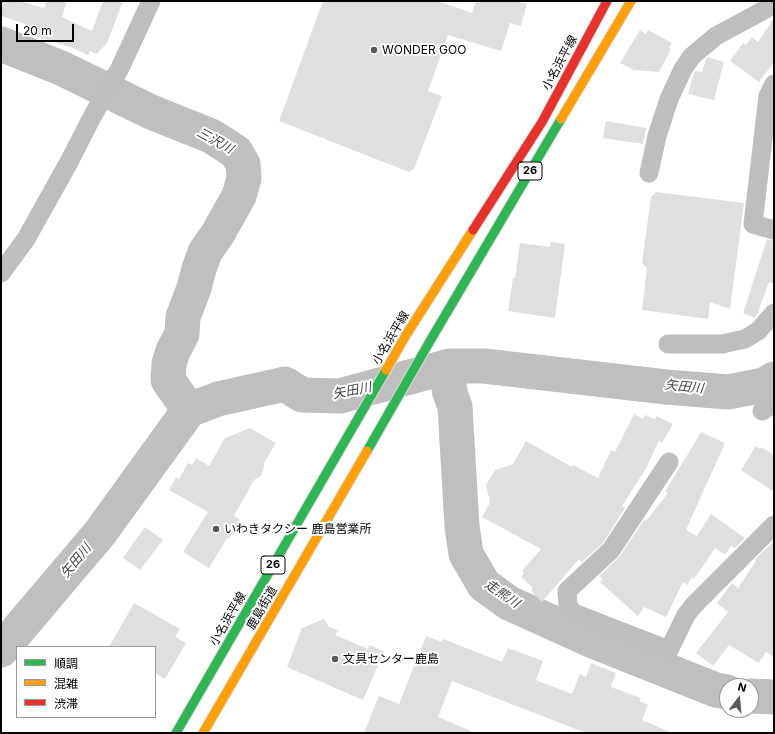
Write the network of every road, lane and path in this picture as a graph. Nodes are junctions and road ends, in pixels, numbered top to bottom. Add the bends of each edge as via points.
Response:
1 (151, 1) edge
2 (607, 1) edge
3 (631, 1) edge
4 (765, 8) edge
5 (774, 84) edge
6 (649, 173) dead end
7 (774, 230) edge
8 (1, 273) edge
9 (774, 313) edge
10 (668, 344) dead end
11 (669, 462) dead end
12 (774, 525) edge
13 (176, 733) edge
14 (203, 733) edge

1 - 8 street via 120,68 69,162 26,239
2 - 13 main road, 小名浜平線 / 26 via 542,122 406,335
3 - 14 main road, 鹿島街道 / 26 via 430,340
4 - 6 street via 716,36 692,56 668,99
5 - 7 street via 768,96 753,224
9 - 10 street via 758,331 745,339 722,344
11 - 12 street via 611,550 568,590 568,606 574,613 669,650 694,605

